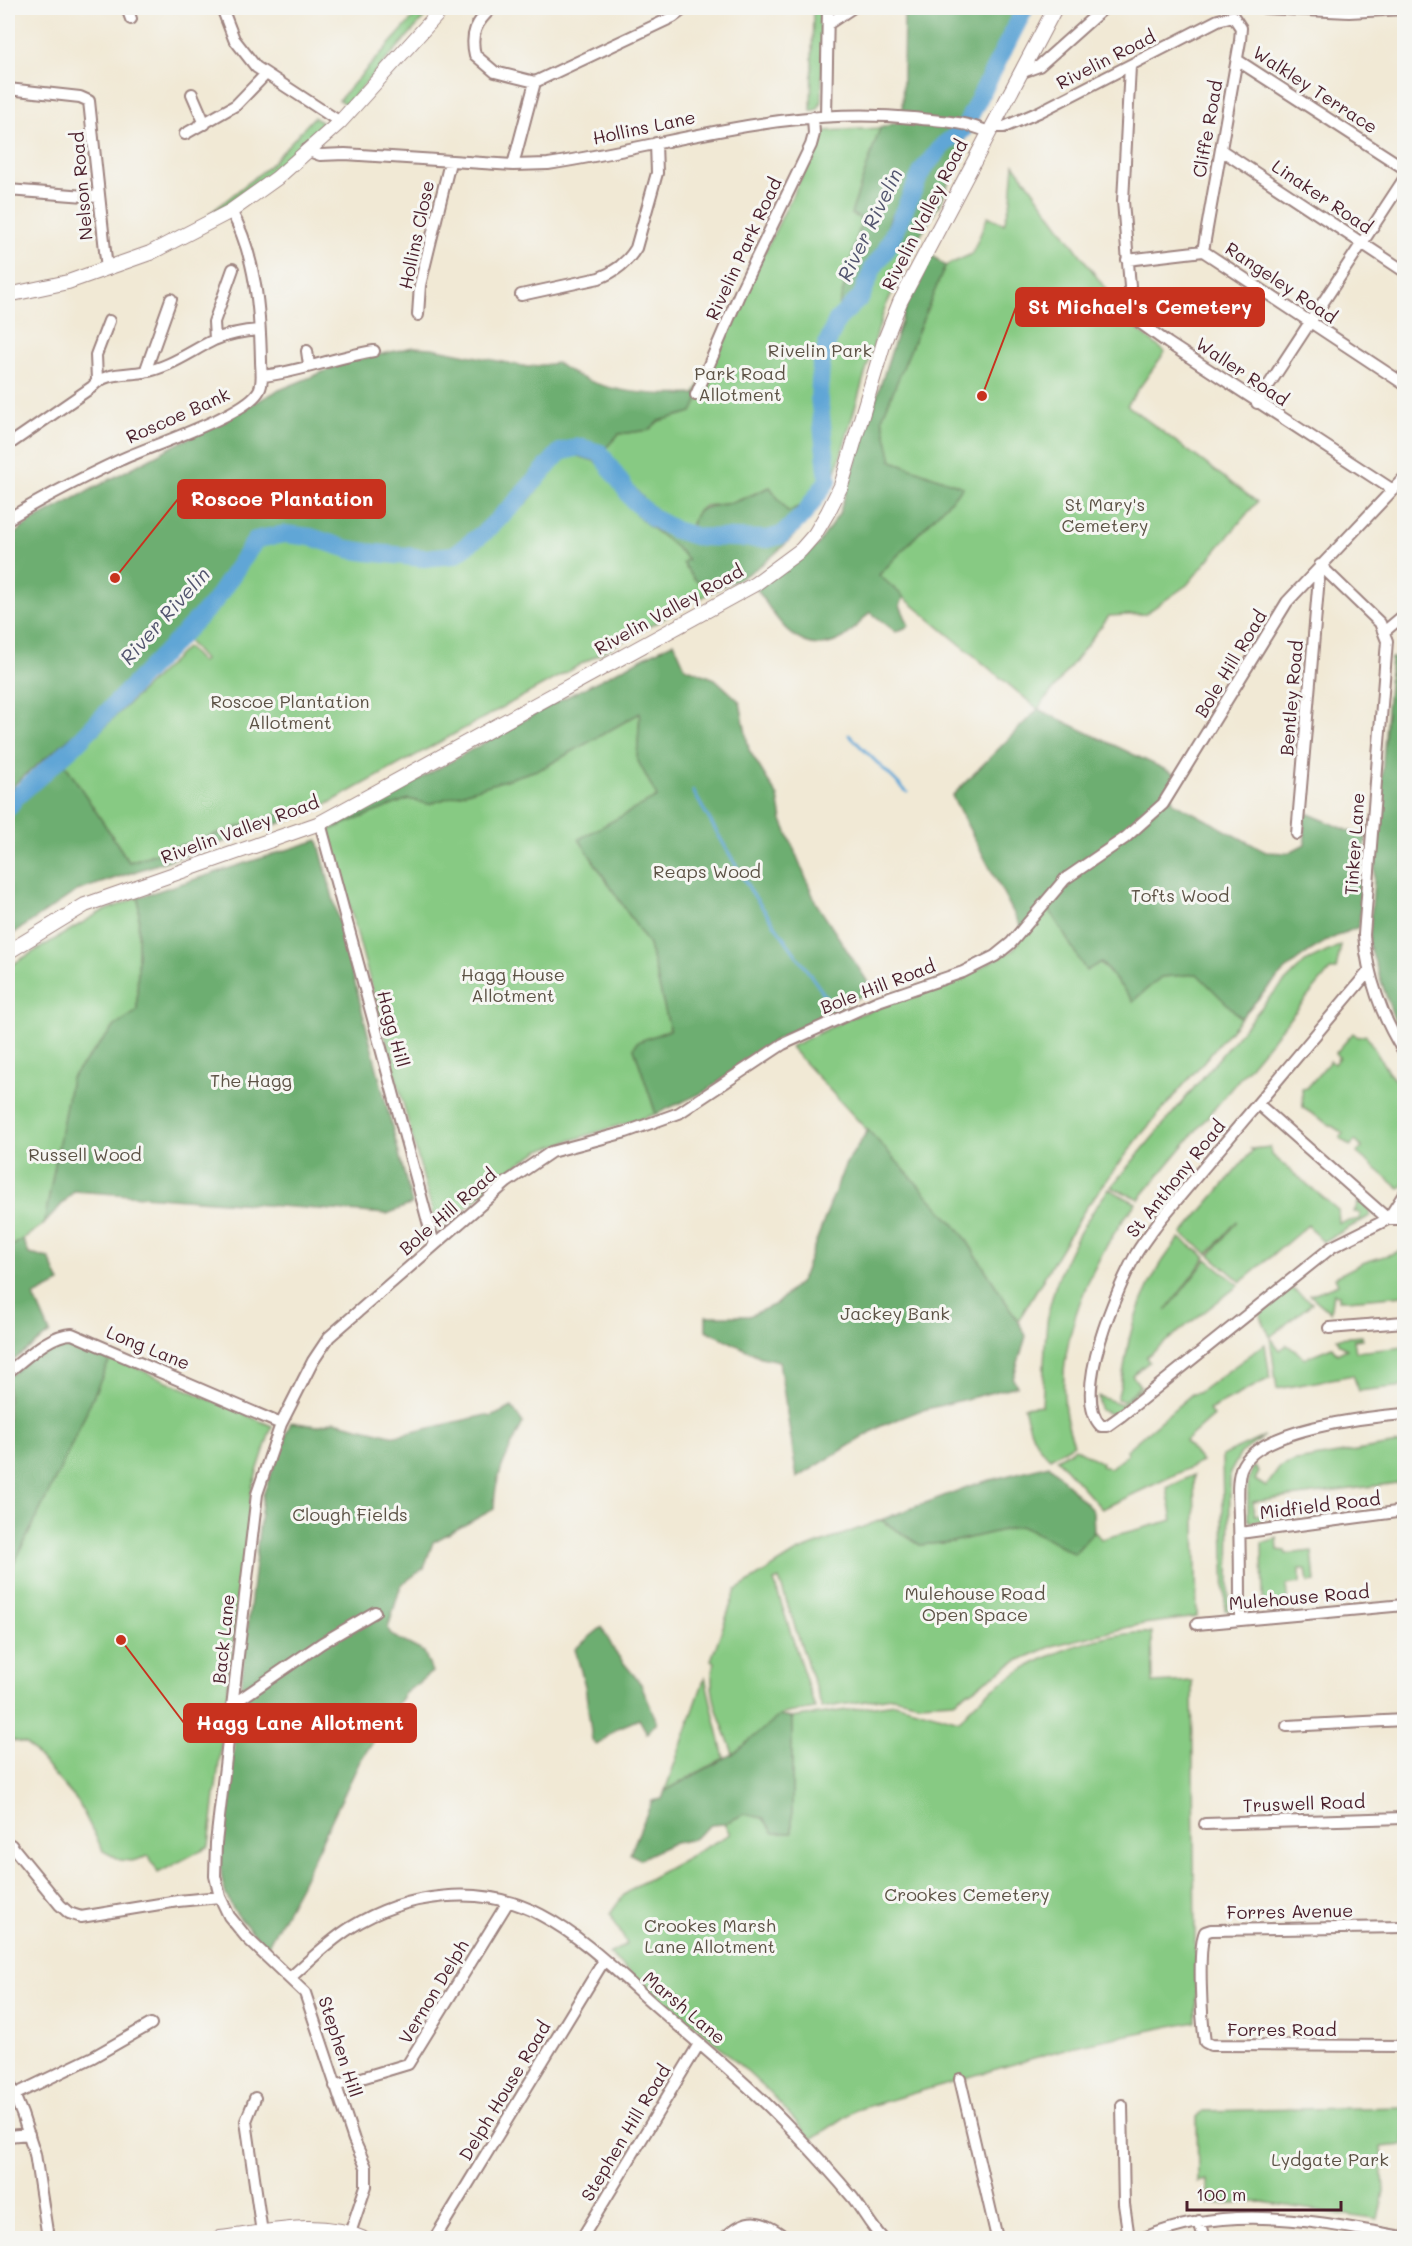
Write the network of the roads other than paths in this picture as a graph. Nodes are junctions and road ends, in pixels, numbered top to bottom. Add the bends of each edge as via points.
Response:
1 (127, 8) edge
2 (222, 8) edge
3 (443, 8) edge
4 (492, 8) edge
5 (686, 8) edge
6 (828, 8) edge
7 (852, 8) edge
8 (1055, 8) edge
9 (1104, 8) edge
10 (1265, 8) edge
11 (1404, 9) edge
12 (1233, 16) joint
13 (131, 19) dead end
14 (828, 24) junction
15 (1237, 60) junction
16 (1130, 66) junction
17 (1020, 73) junction
18 (265, 75) junction
19 (535, 82) junction
20 (8, 90) edge
21 (192, 94) dead end
22 (826, 116) junction
23 (813, 117) junction
24 (340, 122) junction
25 (205, 124) junction
26 (986, 128) junction
27 (185, 134) dead end
28 (656, 143) junction
29 (306, 150) junction
30 (1221, 150) junction
31 (450, 162) junction
32 (513, 165) junction
33 (1404, 168) edge
34 (1404, 179) edge
35 (8, 190) edge
36 (98, 197) junction
37 (231, 211) junction
38 (1362, 244) junction
39 (1203, 251) junction
40 (1127, 260) junction
41 (1403, 268) edge
42 (107, 269) junction
43 (233, 269) dead end
44 (8, 295) edge
45 (520, 295) dead end
46 (171, 299) dead end
47 (418, 315) dead end
48 (109, 321) dead end
49 (1310, 323) junction
50 (259, 330) junction
51 (215, 339) junction
52 (307, 351) dead end
53 (374, 351) dead end
54 (309, 365) junction
55 (145, 372) junction
56 (262, 376) junction
57 (97, 380) junction
58 (1404, 384) edge
59 (696, 395) dead end
60 (1257, 403) junction
61 (11, 443) dead end
62 (1404, 478) edge
63 (1393, 490) junction
64 (8, 519) edge
65 (1320, 565) junction
66 (1404, 615) edge
67 (1385, 631) junction
68 (320, 823) junction
69 (1297, 834) dead end
70 (8, 952) edge
71 (1369, 971) junction
72 (1404, 1052) edge
73 (1258, 1104) junction
74 (1404, 1194) edge
75 (1388, 1219) junction
76 (1404, 1219) edge
77 (434, 1244) junction
78 (1404, 1322) edge
79 (1329, 1328) dead end
80 (8, 1372) edge
81 (1404, 1414) edge
82 (281, 1424) junction
83 (1404, 1511) edge
84 (1240, 1533) junction
85 (1404, 1605) edge
86 (375, 1612) dead end
87 (1240, 1619) junction
88 (1197, 1624) dead end
89 (233, 1704) junction
90 (1404, 1720) edge
91 (1287, 1726) dead end
92 (1404, 1818) edge
93 (1204, 1824) dead end
94 (11, 1845) dead end
95 (219, 1897) junction
96 (508, 1902) junction
97 (1404, 1927) edge
98 (1202, 1961) joint
99 (603, 1962) junction
100 (291, 1977) junction
101 (151, 2024) dead end
102 (699, 2044) junction
103 (1404, 2046) edge
104 (960, 2079) dead end
105 (8, 2080) edge
106 (335, 2086) junction
107 (14, 2095) junction
108 (255, 2098) dead end
109 (1122, 2105) dead end
110 (29, 2134) junction
111 (8, 2136) edge
112 (1199, 2221) junction
113 (262, 2233) junction
114 (348, 2235) edge
115 (1404, 2237) edge
116 (48, 2238) edge
117 (220, 2238) edge
118 (435, 2238) edge
119 (582, 2238) edge
120 (725, 2238) edge
121 (786, 2238) edge
122 (882, 2238) edge
123 (997, 2238) edge
124 (1129, 2238) edge
125 (1144, 2238) edge
126 (1204, 2238) edge

1 - 13 street
2 - 18 street via 234,39
3 - 24 main road
4 - 19 street via 472,34 475,55 495,72
5 - 19 street
6 - 14 street
7 - 14 street
8 - 17 main road, Rivelin Valley Road
9 - 17 street via 1039,66
10 - 11 street via 1348,12
12 - 15 street, Cliffe Road via 1241,28
12 - 16 street, Rivelin Road
14 - 22 street
15 - 30 street, Cliffe Road
15 - 33 street, Walkley Terrace
16 - 26 street, Rivelin Road via 1012,125
16 - 40 street, Waller Road via 1123,201
17 - 26 main road, Rivelin Valley Road
18 - 24 street
18 - 25 street via 236,105
19 - 32 street
20 - 36 street, Nelson Road via 89,101
21 - 25 street
22 - 23 street, Hollins Lane
22 - 26 street, Hollins Lane via 880,114
23 - 28 street, Hollins Lane via 756,122
23 - 59 street, Rivelin Park Road via 811,145
24 - 29 main road
25 - 27 street
26 - 68 main road, Rivelin Valley Road via 900,302 884,342 841,486 815,534 801,550 755,584
28 - 32 street, Hollins Lane via 566,161
28 - 45 street via 657,173 630,257 611,274
29 - 31 street, Hollins Lane via 320,155
29 - 37 main road
30 - 38 street, Linaker Road
30 - 39 street, Cliffe Road
31 - 32 street, Hollins Lane
31 - 47 street, Hollins Close via 420,285
34 - 38 street
35 - 36 street
36 - 42 street, Nelson Road
37 - 42 main road via 165,246
37 - 50 street, Roscoe Bank via 255,281
38 - 41 street, Linaker Road
38 - 49 street
39 - 40 street, Rangeley Road
39 - 49 street, Rangeley Road
40 - 60 street, Waller Road via 1132,311 1139,322
42 - 44 main road
43 - 51 street via 214,322
46 - 55 street
48 - 57 street via 96,355
49 - 58 street, Rangeley Road
49 - 60 street
50 - 51 street
50 - 56 street, Roscoe Bank
51 - 55 street via 181,359
52 - 54 street
53 - 54 street
54 - 56 street via 288,374
55 - 57 street
56 - 64 street, Roscoe Bank via 260,391 250,402 117,461
57 - 61 street
60 - 63 street, Waller Road
62 - 63 street, Bole Hill Road
63 - 65 street, Bole Hill Road
65 - 67 street
65 - 69 street, Bentley Road
65 - 77 street, Bole Hill Road via 1287,602 1163,804 1125,838 1065,879 1011,943 963,972 878,1001 783,1044 679,1113 637,1129 551,1152 507,1182
66 - 67 street
67 - 71 street, Tinker Lane via 1387,656 1364,935
68 - 70 main road, Rivelin Valley Road via 85,905
68 - 77 street, Hagg Hill
71 - 72 street, Tinker Lane
71 - 73 street, St Anthony Road
73 - 75 street
73 - 75 street, St Anthony Road via 1136,1254 1097,1351 1092,1408 1101,1426 1107,1426 1258,1309 1332,1247
74 - 75 street
75 - 76 street
77 - 82 street, Bole Hill Road via 329,1337
78 - 79 street
80 - 82 street, Long Lane via 54,1339 72,1334
81 - 84 street via 1299,1433 1259,1447 1241,1470
82 - 89 street, Back Lane via 257,1494
83 - 84 street, Midfield Road
84 - 87 street
85 - 87 street, Mulehouse Road
86 - 89 street
87 - 88 street, Mulehouse Road
89 - 95 street, Back Lane via 215,1859
90 - 91 street
92 - 93 street, Truswell Road
94 - 95 street via 60,1905 81,1917
95 - 100 street, Stephen Hill via 246,1938
96 - 99 street, Marsh Lane via 552,1922
96 - 100 street, Marsh Lane via 449,1896 380,1912 330,1942
96 - 106 street, Vernon Delph via 408,2064
97 - 98 street, Forres Avenue via 1211,1930 1203,1937
98 - 103 street, Forres Road via 1203,2030 1205,2042 1211,2045
99 - 102 street, Marsh Lane
99 - 118 street, Delph House Road
100 - 106 street, Stephen Hill via 305,1993
101 - 107 street
102 - 119 street, Stephen Hill Road
102 - 122 street, Marsh Lane via 792,2129
104 - 123 street
105 - 107 street
106 - 114 street, Stephen Hill via 367,2175
107 - 110 street
108 - 113 street via 246,2121
109 - 124 street via 1124,2204
110 - 111 street
110 - 116 street
112 - 115 street via 1285,2218
112 - 125 street
112 - 126 street
113 - 114 main road via 292,2229
113 - 117 main road
120 - 121 street via 740,2225 756,2222 772,2227

